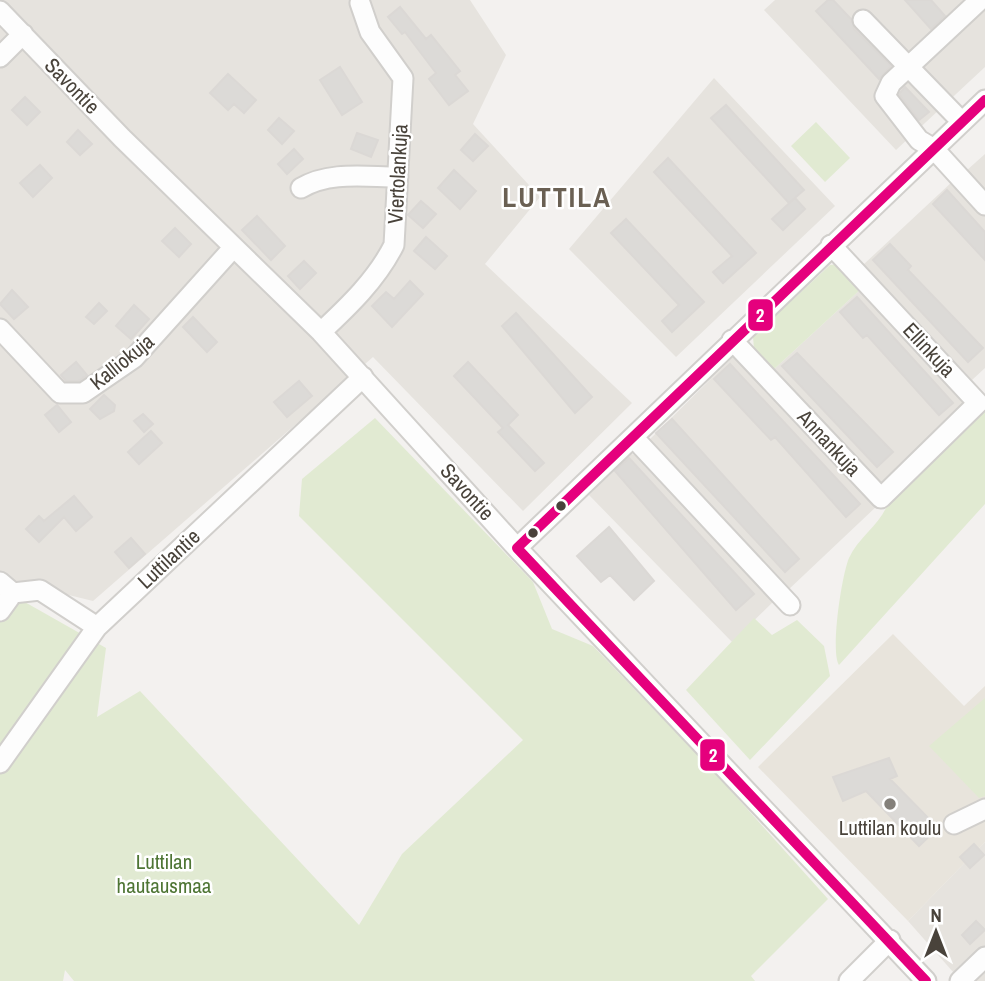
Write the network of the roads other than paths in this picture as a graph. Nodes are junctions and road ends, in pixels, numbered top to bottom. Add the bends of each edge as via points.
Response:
1 (980, 0) edge
2 (360, 3) dead end
3 (0, 11) edge
4 (863, 20) dead end
5 (23, 34) junction
6 (0, 57) edge
7 (910, 67) junction
8 (985, 100) edge
9 (962, 122) junction
10 (934, 149) junction
11 (398, 177) junction
12 (301, 188) dead end
13 (985, 205) edge
14 (831, 245) junction
15 (233, 248) junction
16 (0, 329) edge
17 (321, 332) junction
18 (732, 340) junction
19 (363, 377) junction
20 (634, 438) junction
21 (928, 452) joint
22 (517, 548) junction
23 (7, 587) edge
24 (790, 604) dead end
25 (0, 611) edge
26 (97, 627) junction
27 (0, 763) edge
28 (985, 809) edge
29 (954, 824) dead end
30 (890, 940) junction
31 (985, 957) edge
32 (849, 981) edge
33 (926, 981) edge
34 (960, 981) edge

1 - 7 street
2 - 11 street, Viertolankuja via 370,32 403,78
3 - 5 street, Savontie
4 - 7 street
5 - 6 street
5 - 15 street, Savontie
7 - 9 street
7 - 10 street via 891,83 885,96 919,140
8 - 9 street
9 - 10 street
10 - 13 street
10 - 14 street
11 - 12 street via 334,176
11 - 17 street, Viertolankuja via 394,245 354,300
14 - 18 street
14 - 21 street, Ellinkuja via 978,403
15 - 16 street, Kalliokuja via 134,358 83,393 60,393
15 - 17 street, Savontie
17 - 19 street, Savontie
18 - 20 street
18 - 21 street, Annankuja via 881,498
19 - 22 street, Savontie
19 - 26 street, Luttilantie
20 - 22 street
20 - 24 street
22 - 30 street, Savontie
23 - 25 street
23 - 26 street via 40,590
26 - 27 street, Luttilantie
28 - 29 street
30 - 32 street
30 - 33 street, Savontie
31 - 34 street

